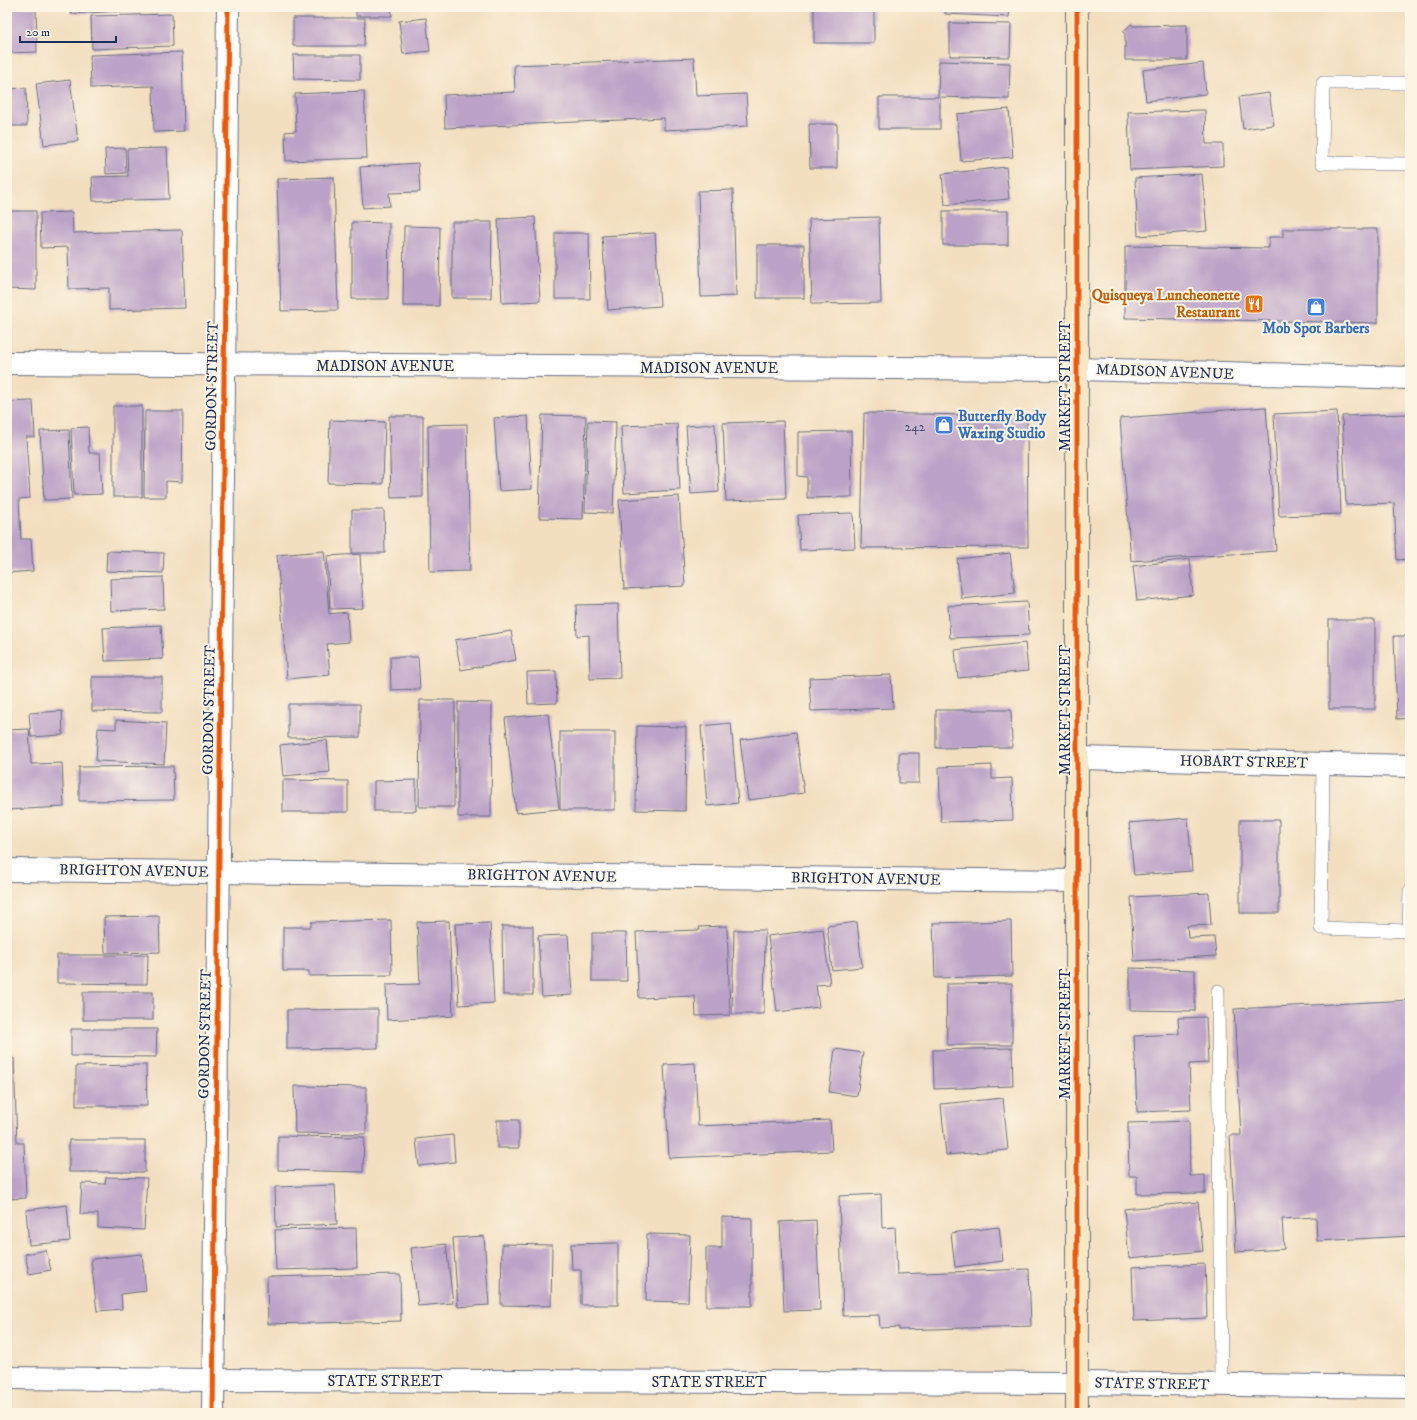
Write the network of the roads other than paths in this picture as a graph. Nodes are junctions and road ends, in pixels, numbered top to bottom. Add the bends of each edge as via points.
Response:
1 (228, 7) edge
2 (1078, 7) edge
3 (1410, 83) edge
4 (1410, 164) edge
5 (7, 363) edge
6 (224, 365) junction
7 (1077, 369) junction
8 (1410, 378) edge
9 (1077, 758) junction
10 (1323, 764) junction
11 (1410, 766) edge
12 (7, 870) edge
13 (219, 872) junction
14 (1077, 881) junction
15 (1410, 891) edge
16 (1218, 991) dead end
17 (7, 1378) edge
18 (213, 1380) junction
19 (1077, 1383) junction
20 (1221, 1385) junction
21 (1410, 1387) edge
22 (213, 1413) edge
23 (1077, 1413) edge

1 - 6 street, GORDON STREET
2 - 7 street, MARKET STREET
3 - 4 lane via 1323,83 1322,163
5 - 6 street, MADISON AVENUE
6 - 7 street, MADISON AVENUE
6 - 13 street, GORDON STREET
7 - 8 street, MADISON AVENUE
7 - 9 street, MARKET STREET
9 - 10 street, HOBART STREET
9 - 14 street, MARKET STREET
10 - 11 street, HOBART STREET
10 - 15 lane via 1321,928 1409,931
12 - 13 street, BRIGHTON AVENUE
13 - 14 street, BRIGHTON AVENUE
13 - 18 street, GORDON STREET
14 - 19 street, MARKET STREET
16 - 20 lane
17 - 18 street, STATE STREET
18 - 19 street, STATE STREET
18 - 22 street, GORDON STREET
19 - 20 street, STATE STREET
19 - 23 street, MARKET STREET
20 - 21 street, STATE STREET

